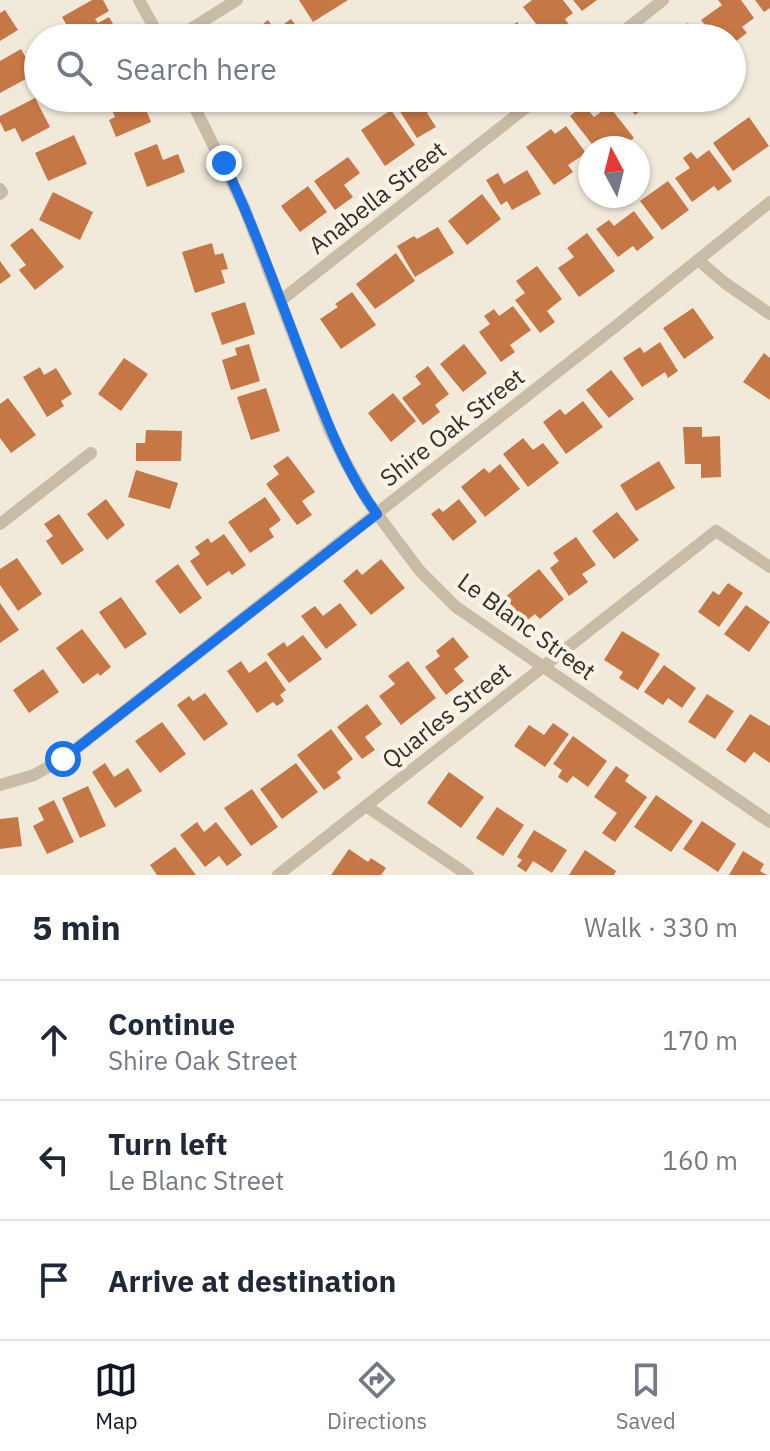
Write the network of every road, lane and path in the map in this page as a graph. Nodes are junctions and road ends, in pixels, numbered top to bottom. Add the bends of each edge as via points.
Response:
1 (139, 0) edge
2 (237, 0) edge
3 (663, 0) edge
4 (152, 24) edge
5 (198, 24) edge
6 (633, 24) edge
7 (197, 112) edge
8 (520, 112) edge
9 (770, 202) edge
10 (698, 260) junction
11 (280, 301) junction
12 (770, 314) edge
13 (91, 453) dead end
14 (377, 514) junction
15 (0, 524) edge
16 (770, 567) edge
17 (543, 667) junction
18 (0, 785) edge
19 (366, 806) junction
20 (770, 822) edge
21 (278, 875) edge
22 (468, 875) edge

1 - 4 street
2 - 5 street
3 - 6 street
7 - 11 street, Le Blanc Street via 244,207
8 - 11 street, Anabella Street
9 - 10 street, Shire Oak Street
10 - 12 street
10 - 14 street, Shire Oak Street
11 - 14 street, Le Blanc Street via 330,431
13 - 15 street
14 - 17 street, Le Blanc Street via 420,571 456,607
14 - 18 street, Shire Oak Street via 63,759
16 - 17 street, Quarles Street via 716,531
17 - 19 street, Quarles Street
17 - 20 street, Le Blanc Street
19 - 21 street, Quarles Street
19 - 22 street

